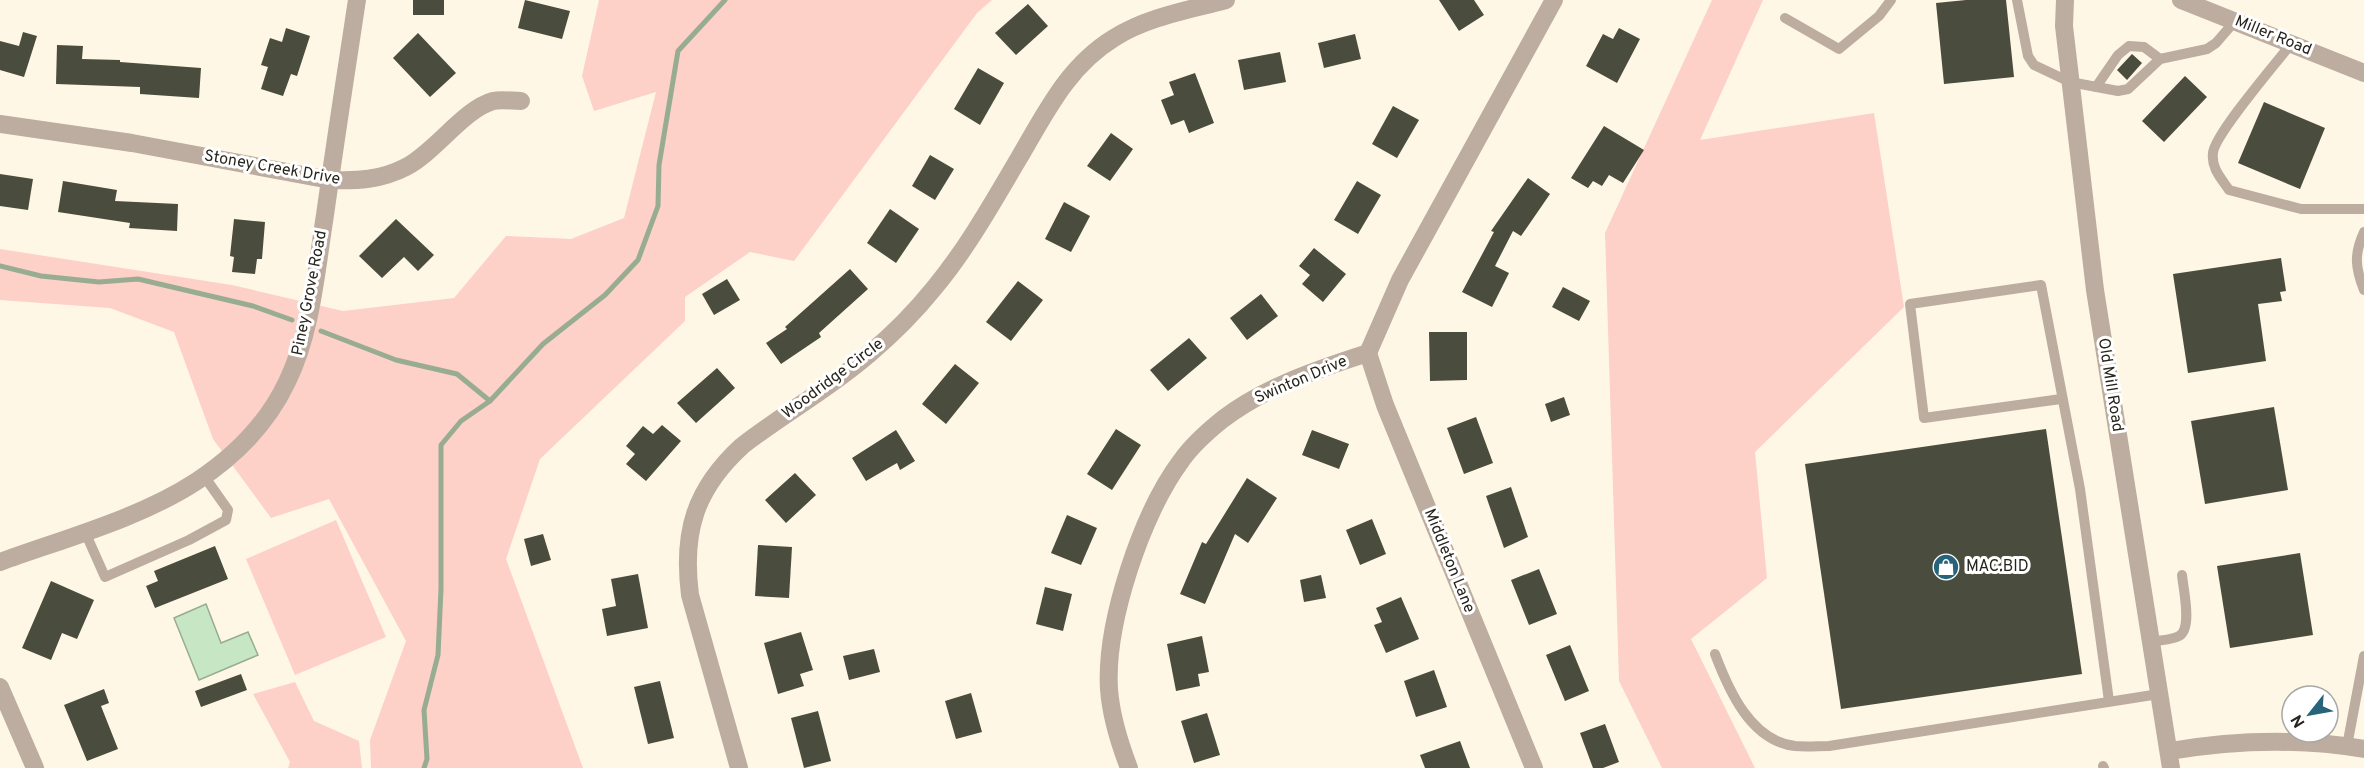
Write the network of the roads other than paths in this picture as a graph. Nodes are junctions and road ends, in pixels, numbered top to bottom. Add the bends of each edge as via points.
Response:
1 (357, 0) edge
2 (1226, 0) edge
3 (1554, 0) edge
4 (1891, 0) edge
5 (2017, 0) edge
6 (2065, 0) edge
7 (2181, 0) edge
8 (1785, 18) dead end
9 (2235, 21) junction
10 (2291, 44) junction
11 (2160, 59) junction
12 (2364, 73) edge
13 (2070, 82) junction
14 (2096, 87) junction
15 (521, 101) dead end
16 (0, 124) edge
17 (330, 180) junction
18 (2364, 209) edge
19 (2364, 232) edge
20 (2364, 290) edge
21 (1368, 353) junction
22 (2061, 399) junction
23 (204, 476) junction
24 (85, 532) junction
25 (0, 562) edge
26 (2182, 575) dead end
27 (2151, 642) junction
28 (1715, 654) dead end
29 (2364, 656) edge
30 (0, 687) edge
31 (2159, 693) junction
32 (2109, 702) junction
33 (2356, 748) edge
34 (2171, 760) edge
35 (34, 768) edge
36 (739, 768) edge
37 (1129, 768) edge
38 (1534, 768) edge

1 - 17 street, Piney Grove Road
2 - 36 street, Woodridge Circle via 1145,23 1116,36 1087,58 1057,92 959,256 904,323 868,356 742,446 709,484 688,537 687,569 690,595
3 - 21 street, Swinton Drive via 1400,280
4 - 8 lane via 1879,16 1839,49
5 - 13 lane via 2028,56 2034,65
6 - 13 street, Old Mill Road
7 - 9 street, Miller Road
9 - 10 street, Miller Road
9 - 11 lane via 2207,49
10 - 12 street, Miller Road
10 - 18 lane via 2223,132 2212,151 2215,169 2229,190 2283,206
11 - 14 lane via 2124,92
11 - 14 lane via 2144,47 2129,45
13 - 14 lane
13 - 27 street, Old Mill Road via 2095,290
15 - 17 street, Stoney Creek Drive via 494,101 480,107 425,155 390,174 372,180
16 - 17 street, Stoney Creek Drive via 132,143
17 - 23 street, Piney Grove Road via 314,288 296,363 261,424
19 - 20 lane via 2356,270
21 - 37 street, Swinton Drive via 1317,370 1237,409 1194,445 1171,476 1145,528 1113,632 1109,687 1112,714
21 - 38 street, Middleton Lane via 1385,405
22 - 22 lane via 2040,285 1911,304 1924,418
22 - 32 lane via 2080,489
23 - 24 street, Piney Grove Road via 164,500
23 - 24 lane via 228,510 226,520 189,540 105,577
24 - 25 street, Piney Grove Road
26 - 27 lane via 2185,630 2180,636
27 - 31 street, Old Mill Road
28 - 32 lane via 1748,719 1771,738 1794,746 1828,746
29 - 33 lane
30 - 35 street
31 - 32 lane
31 - 34 street, Old Mill Road
33 - 34 street via 2279,741 2212,744

